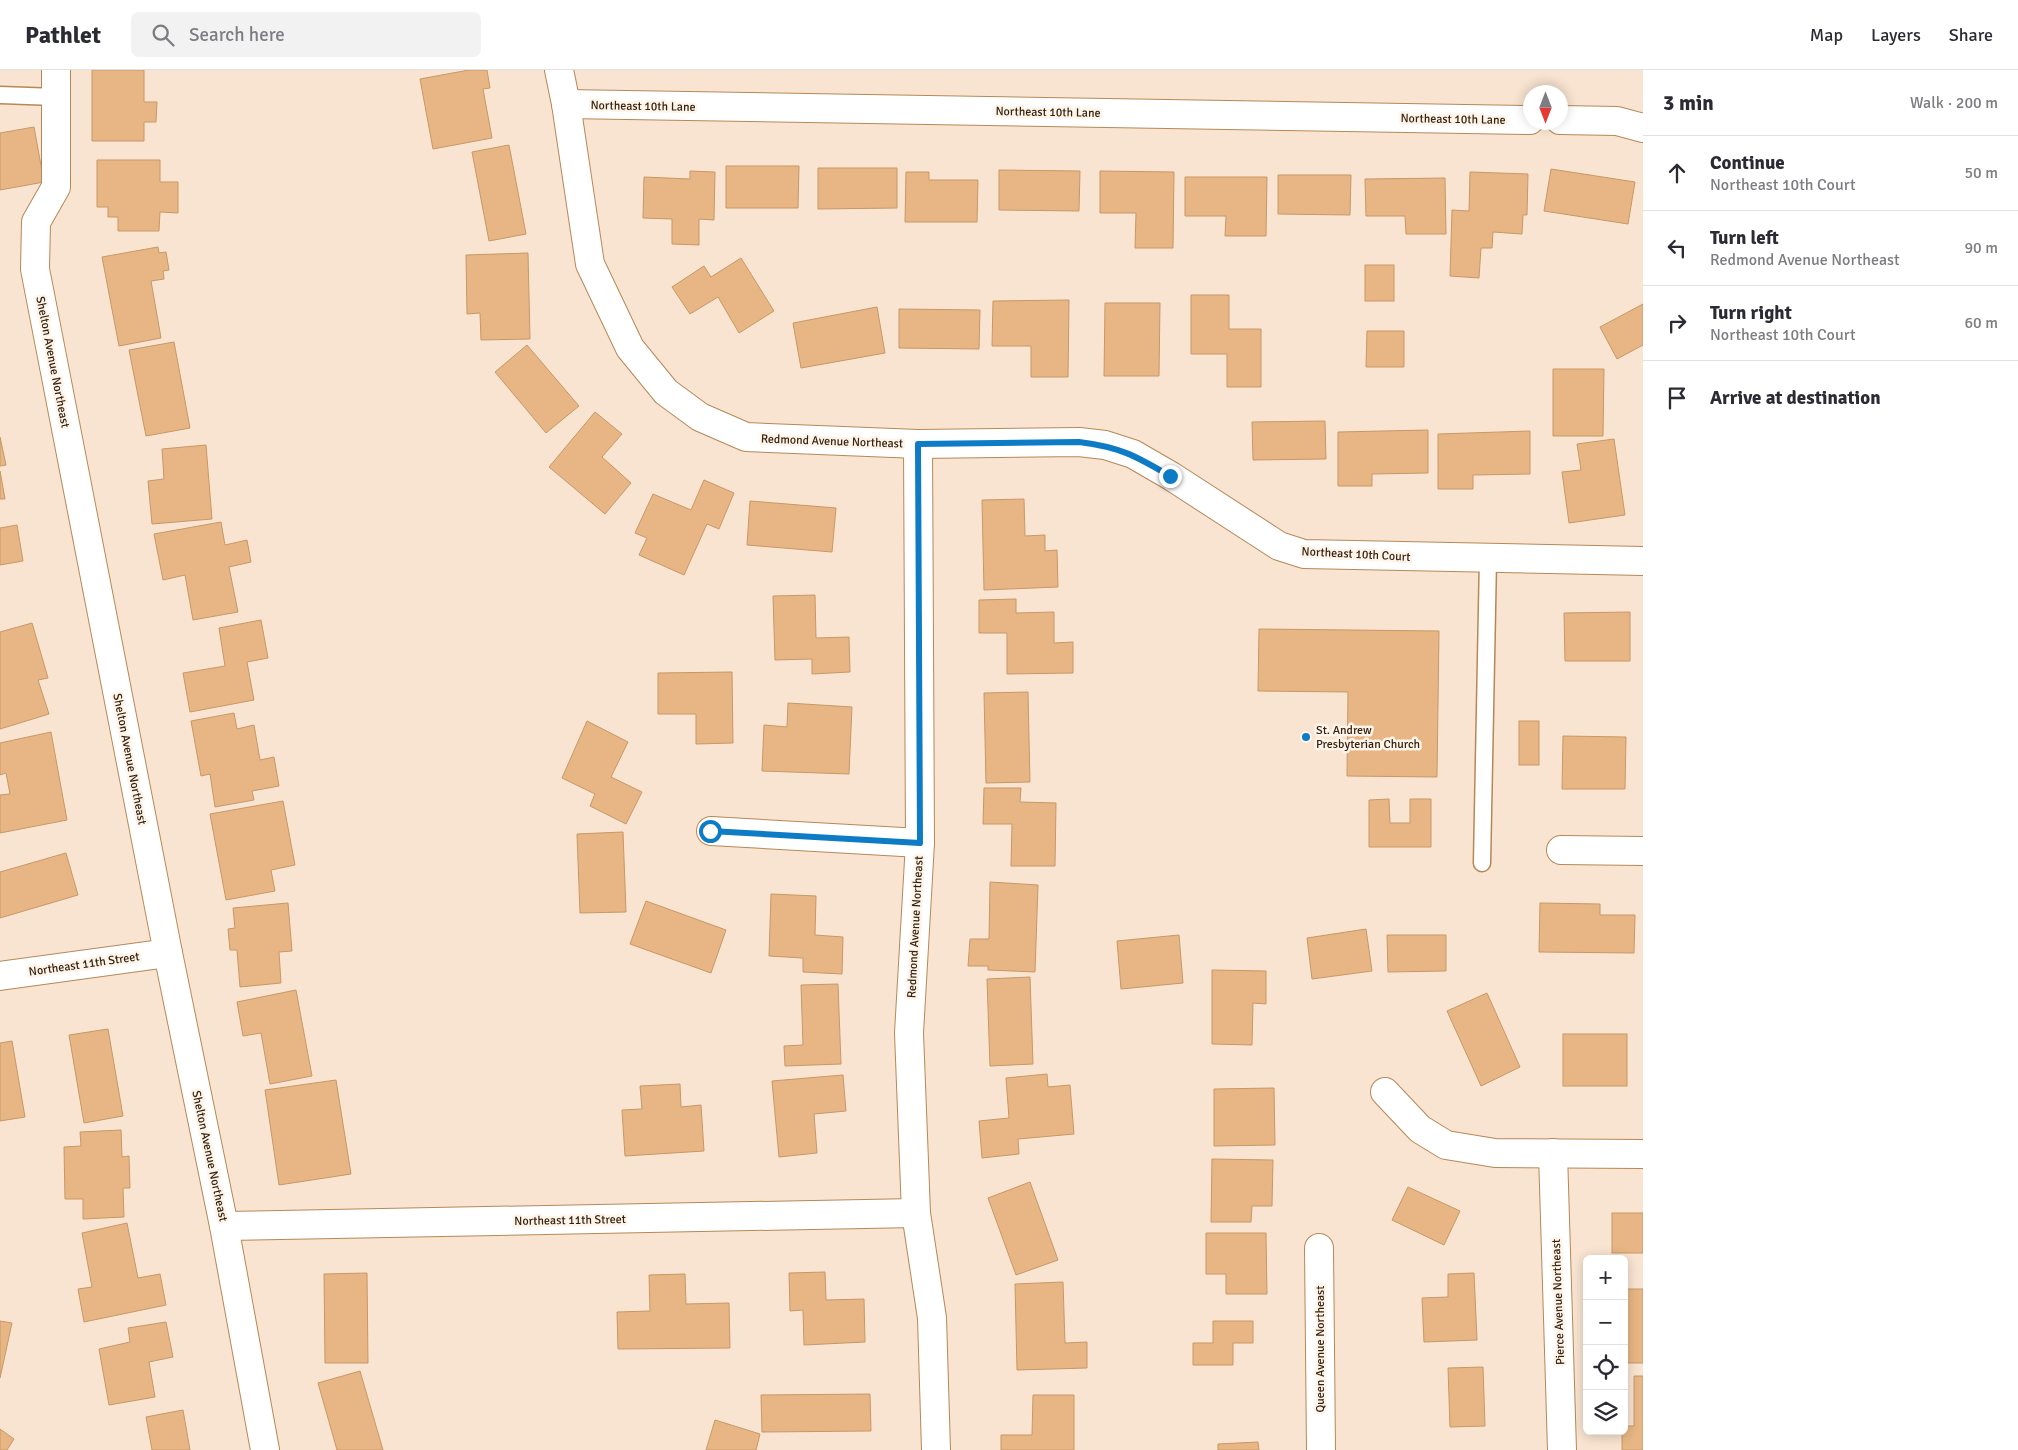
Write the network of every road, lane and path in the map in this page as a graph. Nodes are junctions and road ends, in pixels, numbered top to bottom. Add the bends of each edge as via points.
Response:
1 (56, 70) edge
2 (559, 70) edge
3 (0, 95) edge
4 (56, 97) junction
5 (566, 104) junction
6 (1523, 120) edge
7 (1568, 120) edge
8 (1643, 128) edge
9 (918, 444) junction
10 (1488, 558) junction
11 (1643, 561) edge
12 (710, 831) dead end
13 (920, 843) junction
14 (1561, 850) dead end
15 (1643, 851) edge
16 (1482, 863) dead end
17 (168, 952) junction
18 (0, 976) edge
19 (1385, 1092) dead end
20 (1553, 1153) junction
21 (1643, 1154) edge
22 (916, 1213) junction
23 (224, 1226) junction
24 (1319, 1248) dead end
25 (265, 1450) edge
26 (936, 1450) edge
27 (1321, 1450) edge
28 (1562, 1450) edge

1 - 4 street, Shelton Avenue Northeast
2 - 5 street, Redmond Avenue Northeast
3 - 4 lane
4 - 17 street, Shelton Avenue Northeast via 56,187 36,222 35,269
5 - 6 street, Northeast 10th Lane
5 - 9 street, Redmond Avenue Northeast via 590,264 630,348 666,392 700,417 746,437
7 - 8 street via 1616,121
9 - 10 street, Northeast 10th Court via 1079,442 1105,445 1133,454 1287,549 1304,554
9 - 13 street, Redmond Avenue Northeast
10 - 11 street, Northeast 10th Court
10 - 16 lane
12 - 13 street
13 - 22 street, Redmond Avenue Northeast via 909,1032
14 - 15 street
17 - 18 street, Northeast 11th Street
17 - 23 street, Shelton Avenue Northeast
19 - 20 street via 1420,1129 1446,1145 1496,1153
20 - 21 street
20 - 28 street, Pierce Avenue Northeast
22 - 23 street, Northeast 11th Street
22 - 26 street, Redmond Avenue Northeast via 932,1318
23 - 25 street, Shelton Avenue Northeast
24 - 27 street, Queen Avenue Northeast

